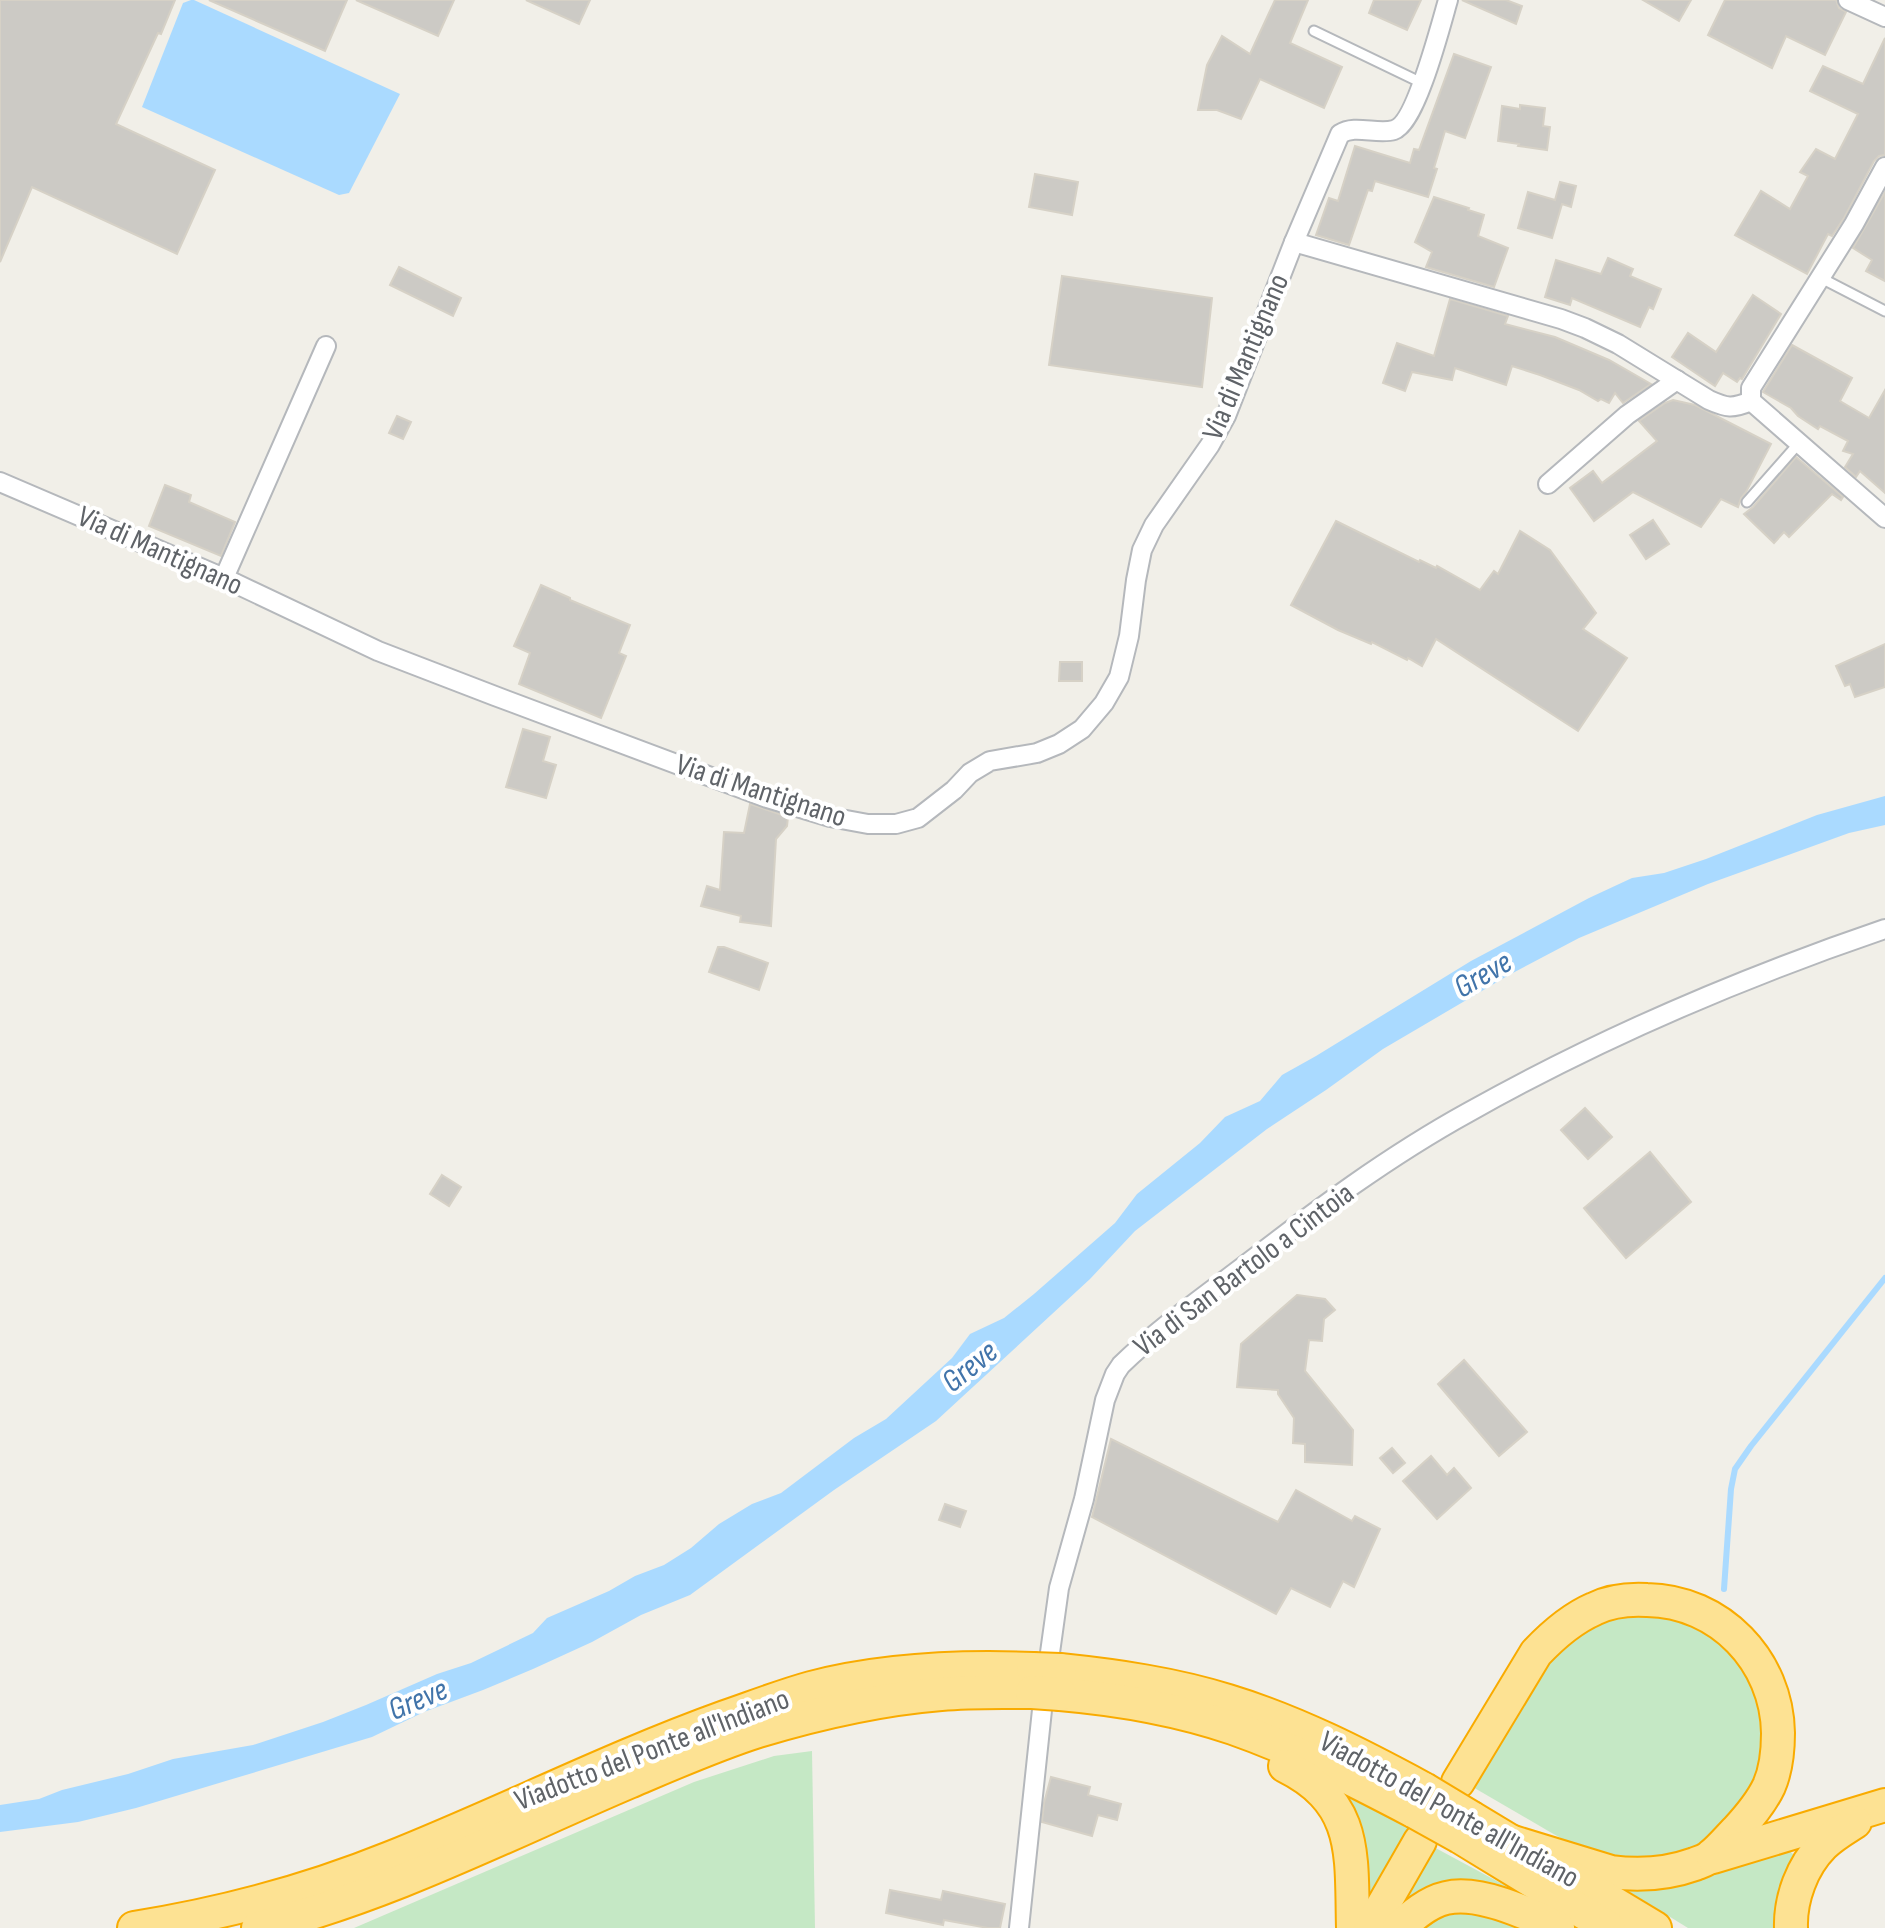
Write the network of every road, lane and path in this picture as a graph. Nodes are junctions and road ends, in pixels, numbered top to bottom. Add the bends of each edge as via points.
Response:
1 (1448, 0) edge
2 (1848, 0) edge
3 (1885, 17) edge
4 (1314, 31) dead end
5 (1422, 83) junction
6 (1885, 167) edge
7 (1294, 242) junction
8 (1821, 278) junction
9 (1885, 311) edge
10 (326, 346) dead end
11 (1677, 380) junction
12 (1751, 401) junction
13 (1799, 443) junction
14 (0, 482) edge
15 (1548, 484) dead end
16 (1747, 502) dead end
17 (1885, 518) edge
18 (224, 578) junction
19 (1885, 929) edge
20 (1045, 1687) junction
21 (1182, 1714) junction
22 (1458, 1782) dead end
23 (1882, 1806) edge
24 (1420, 1814) junction
25 (1466, 1828) junction
26 (1513, 1842) junction
27 (1710, 1858) junction
28 (1352, 1888) junction
29 (134, 1928) edge
30 (258, 1928) edge
31 (1019, 1928) edge
32 (1332, 1928) edge
33 (1353, 1928) edge
34 (1370, 1928) edge
35 (1399, 1928) edge
36 (1558, 1928) edge
37 (1609, 1928) edge
38 (1655, 1928) edge
39 (1791, 1928) edge

1 - 5 street
2 - 3 street
4 - 5 lane
5 - 7 street via 1399,128 1347,129 1340,134
6 - 8 street
7 - 11 street, Via di Mantignano via 1561,319 1605,337
7 - 18 street, Via di Mantignano via 1226,416 1142,550 1119,677 1104,703 1082,729 1059,744 990,761 918,818 868,824 767,798 378,651
8 - 9 lane
8 - 12 street via 1751,388
10 - 18 street
11 - 12 street, Via di Mantignano via 1724,406 1736,408
11 - 15 street via 1627,415
12 - 13 street
13 - 16 lane
13 - 17 street
14 - 18 street, Via di Mantignano
19 - 20 street, Via di San Bartolo a Cintoia via 1734,985 1468,1112 1337,1196 1132,1355 1115,1374 1105,1400 1059,1588
20 - 21 highway, Viadotto del Ponte all'Indiano
20 - 24 highway, Viadotto del Ponte all'Indiano via 1125,1677 1229,1701 1354,1752
20 - 29 highway, Viadotto del Ponte all'Indiano via 977,1666 811,1688 682,1732 345,1875 219,1912
20 - 30 highway, Viadotto del Ponte all'Indiano via 893,1700 757,1732 701,1751 426,1870
20 - 31 street, Via di San Bartolo a Cintoia
21 - 24 highway, Viadotto del Ponte all'Indiano via 1264,1739
21 - 28 highway via 1300,1774 1325,1794 1348,1838
22 - 27 highway via 1536,1653 1553,1635 1595,1607 1616,1601 1684,1605 1717,1621 1751,1652 1770,1686 1778,1720 1768,1788 1750,1817
23 - 27 highway
23 - 39 highway via 1823,1844 1813,1857 1797,1888
24 - 25 highway, Viadotto del Ponte all'Indiano, bridge
24 - 34 highway
25 - 26 highway, Viadotto del Ponte all'Indiano
25 - 37 highway, Viadotto del Ponte all'Indiano
26 - 27 highway via 1628,1874 1666,1872
26 - 38 highway, Viadotto del Ponte all'Indiano
28 - 32 highway
28 - 33 highway
35 - 36 highway via 1423,1908 1454,1897 1491,1901

